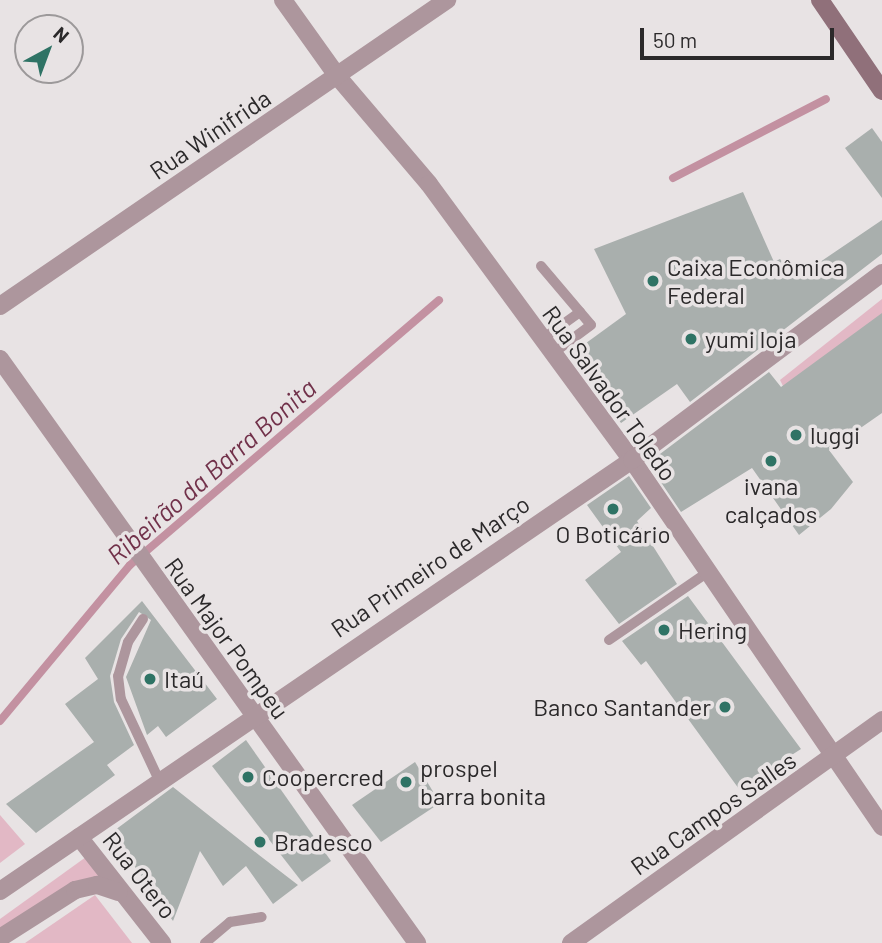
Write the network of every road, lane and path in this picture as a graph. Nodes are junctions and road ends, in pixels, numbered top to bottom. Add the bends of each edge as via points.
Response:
1 (283, 0) edge
2 (447, 0) edge
3 (820, 0) edge
4 (338, 77) junction
5 (882, 91) edge
6 (541, 266) dead end
7 (882, 273) edge
8 (0, 306) edge
9 (580, 313) junction
10 (547, 347) junction
11 (0, 359) edge
12 (632, 460) junction
13 (708, 572) junction
14 (143, 619) dead end
15 (609, 640) dead end
16 (252, 714) junction
17 (882, 720) edge
18 (833, 758) junction
19 (159, 780) junction
20 (882, 827) edge
21 (79, 837) junction
22 (0, 891) edge
23 (119, 892) junction
24 (262, 917) dead end
25 (0, 938) edge
26 (162, 943) edge
27 (205, 943) edge
28 (417, 943) edge
29 (571, 943) edge

1 - 4 street, Rua Salvador Toledo
2 - 4 street, Rua Winifrida
3 - 5 main road
4 - 8 street, Rua Winifrida
4 - 10 street, Rua Salvador Toledo via 429,184
6 - 9 lane
7 - 12 street, Rua Primeiro de Março
9 - 10 lane
9 - 10 lane via 591,326
10 - 12 street, Rua Salvador Toledo
11 - 16 street, Rua Major Pompeu
12 - 13 street, Rua Salvador Toledo
12 - 16 street, Rua Primeiro de Março
13 - 15 lane
13 - 18 street, Rua Salvador Toledo
14 - 19 lane via 128,642 120,687 136,741
16 - 19 street, Rua Primeiro de Março
16 - 28 street, Rua Major Pompeu
17 - 18 street, Rua Campos Salles
18 - 20 street, Rua Salvador Toledo
18 - 29 street, Rua Campos Salles
19 - 21 street, Rua Primeiro de Março
21 - 22 street, Rua Primeiro de Março
21 - 23 street, Rua Otero
23 - 25 street via 97,885 75,890
23 - 26 street, Rua Otero
24 - 27 lane via 230,922

